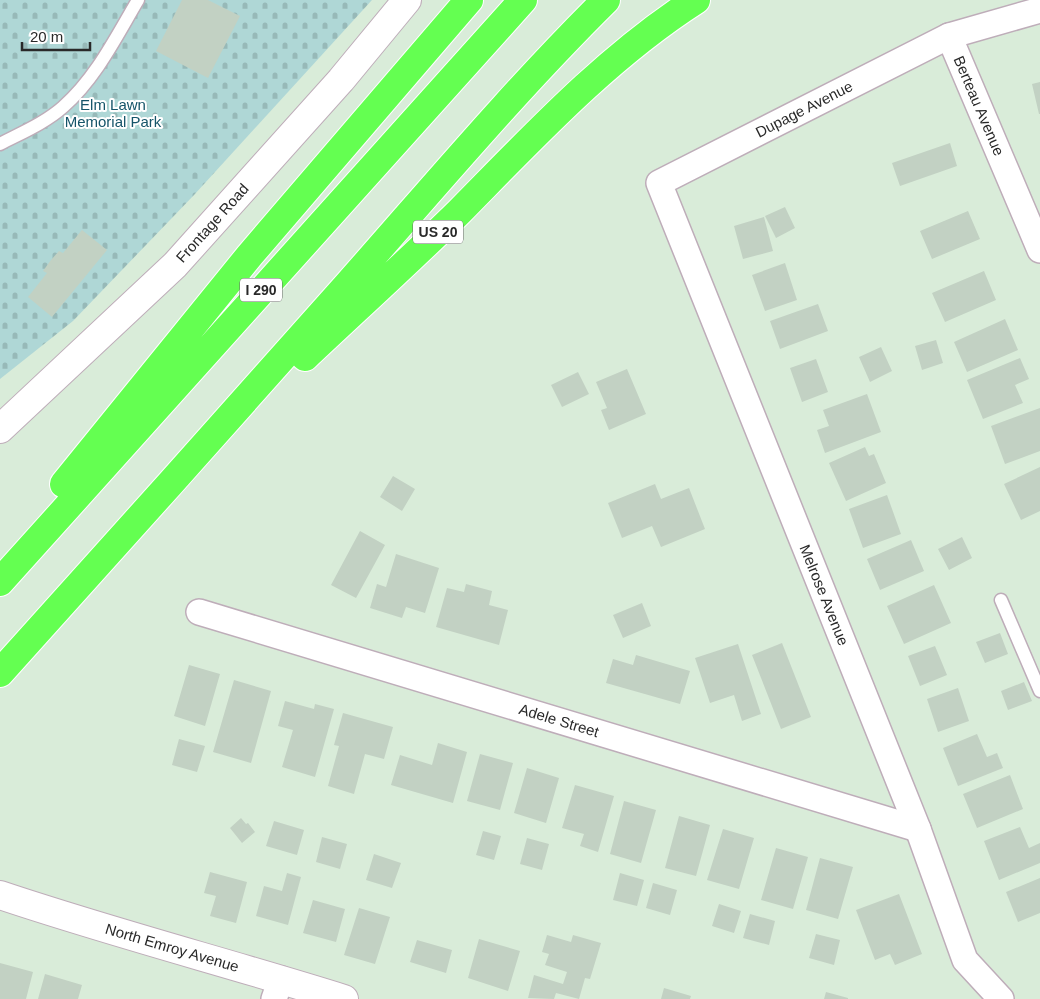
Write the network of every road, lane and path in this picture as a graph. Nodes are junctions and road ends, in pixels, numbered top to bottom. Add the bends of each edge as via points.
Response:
1 (138, 0) edge
2 (407, 0) edge
3 (469, 0) edge
4 (523, 0) edge
5 (606, 0) edge
6 (696, 0) edge
7 (1033, 12) edge
8 (949, 36) junction
9 (0, 144) edge
10 (659, 183) joint
11 (1040, 250) edge
12 (0, 429) edge
13 (185, 468) junction
14 (0, 564) edge
15 (0, 582) edge
16 (1001, 600) dead end
17 (199, 612) dead end
18 (0, 673) edge
19 (1040, 691) edge
20 (918, 830) junction
21 (0, 895) edge
22 (277, 989) edge
23 (344, 999) edge
24 (1001, 999) edge

1 - 9 lane via 103,61 63,108
2 - 12 street, Frontage Road via 341,80 175,265
3 - 14 highway via 250,255
4 - 15 highway, I 290
5 - 13 highway via 456,162
6 - 13 highway, US 20 via 619,57
7 - 8 street, Berteau Avenue
8 - 10 street, Dupage Avenue
8 - 11 street, Berteau Avenue
10 - 20 street, Melrose Avenue
13 - 18 highway
16 - 19 lane
17 - 20 street, Adele Street
20 - 24 street, Melrose Avenue via 965,960
21 - 22 street, North Emroy Avenue via 168,948
22 - 23 street, North Emroy Avenue

